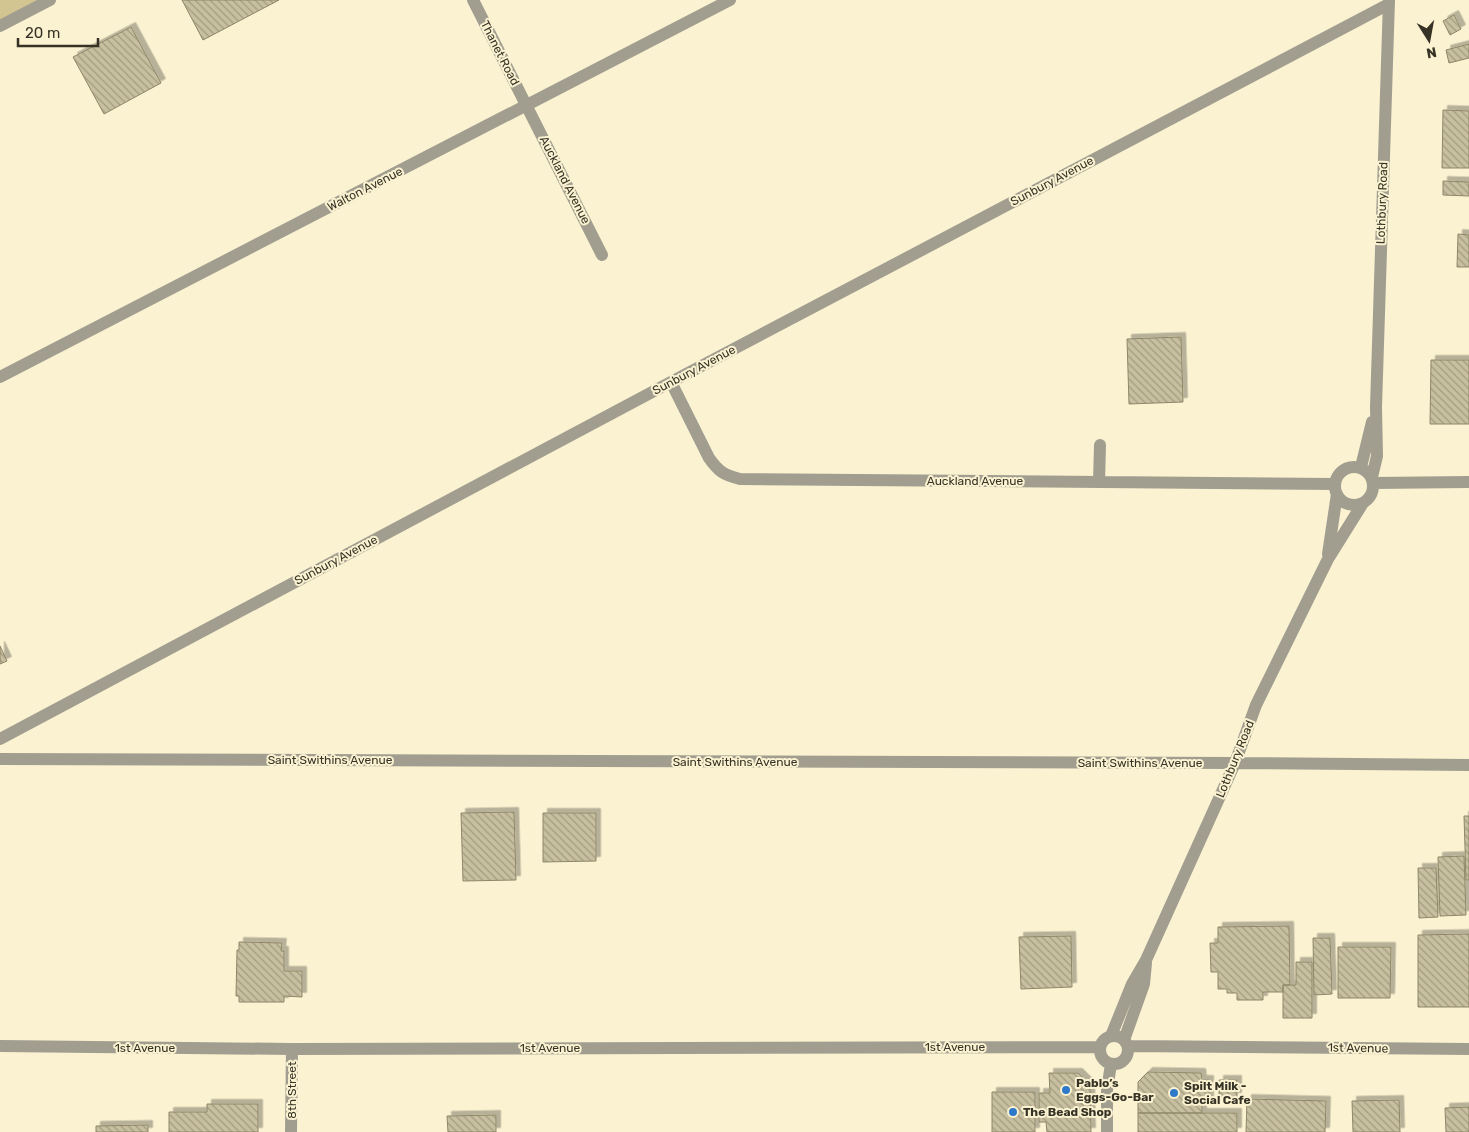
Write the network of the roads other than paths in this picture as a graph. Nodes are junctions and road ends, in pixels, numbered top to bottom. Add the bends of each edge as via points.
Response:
1 (50, 0) edge
2 (473, 0) edge
3 (730, 0) edge
4 (1389, 2) edge
5 (0, 26) edge
6 (527, 106) junction
7 (602, 255) dead end
8 (0, 377) edge
9 (671, 382) junction
10 (1376, 407) junction
11 (1100, 445) dead end
12 (1360, 467) junction
13 (1373, 480) junction
14 (1099, 482) junction
15 (1469, 482) edge
16 (1336, 489) junction
17 (1363, 503) junction
18 (1328, 559) junction
19 (0, 739) edge
20 (0, 758) edge
21 (1236, 763) junction
22 (1469, 765) edge
23 (1146, 960) junction
24 (1111, 1036) junction
25 (1126, 1043) junction
26 (0, 1046) edge
27 (1099, 1047) junction
28 (292, 1049) junction
29 (1469, 1049) edge
30 (1112, 1064) junction
31 (291, 1132) edge
32 (1107, 1132) edge

1 - 5 street
2 - 6 street, Thanet Road
3 - 6 street, Walton Avenue
4 - 9 street, Sunbury Avenue
4 - 10 street, Lothbury Road
6 - 7 street, Auckland Avenue
6 - 8 street, Walton Avenue
9 - 14 street, Auckland Avenue via 709,458 718,470 740,479
9 - 19 street, Sunbury Avenue
10 - 12 street, Lothbury Road
10 - 13 street, Lothbury Road via 1377,456
11 - 14 street
12 - 13 street
12 - 16 street via 1346,468 1339,475
13 - 15 street
13 - 17 street via 1370,497
14 - 16 street, Auckland Avenue
16 - 17 street via 1348,504
16 - 18 street, Lothbury Road
17 - 18 street, Lothbury Road
18 - 21 street, Lothbury Road via 1256,705
20 - 21 street, Saint Swithins Avenue
21 - 22 street, Saint Swithins Avenue
21 - 23 street, Lothbury Road
23 - 24 street, Lothbury Road via 1132,984
23 - 25 street, Lothbury Road via 1144,984
24 - 25 street via 1116,1035
24 - 27 street via 1103,1039
25 - 29 street, 1st Avenue
25 - 30 street via 1127,1055
26 - 28 street, 1st Avenue
27 - 28 street, 1st Avenue
27 - 30 street via 1100,1056
28 - 31 street, 8th Street
30 - 32 street via 1107,1090

